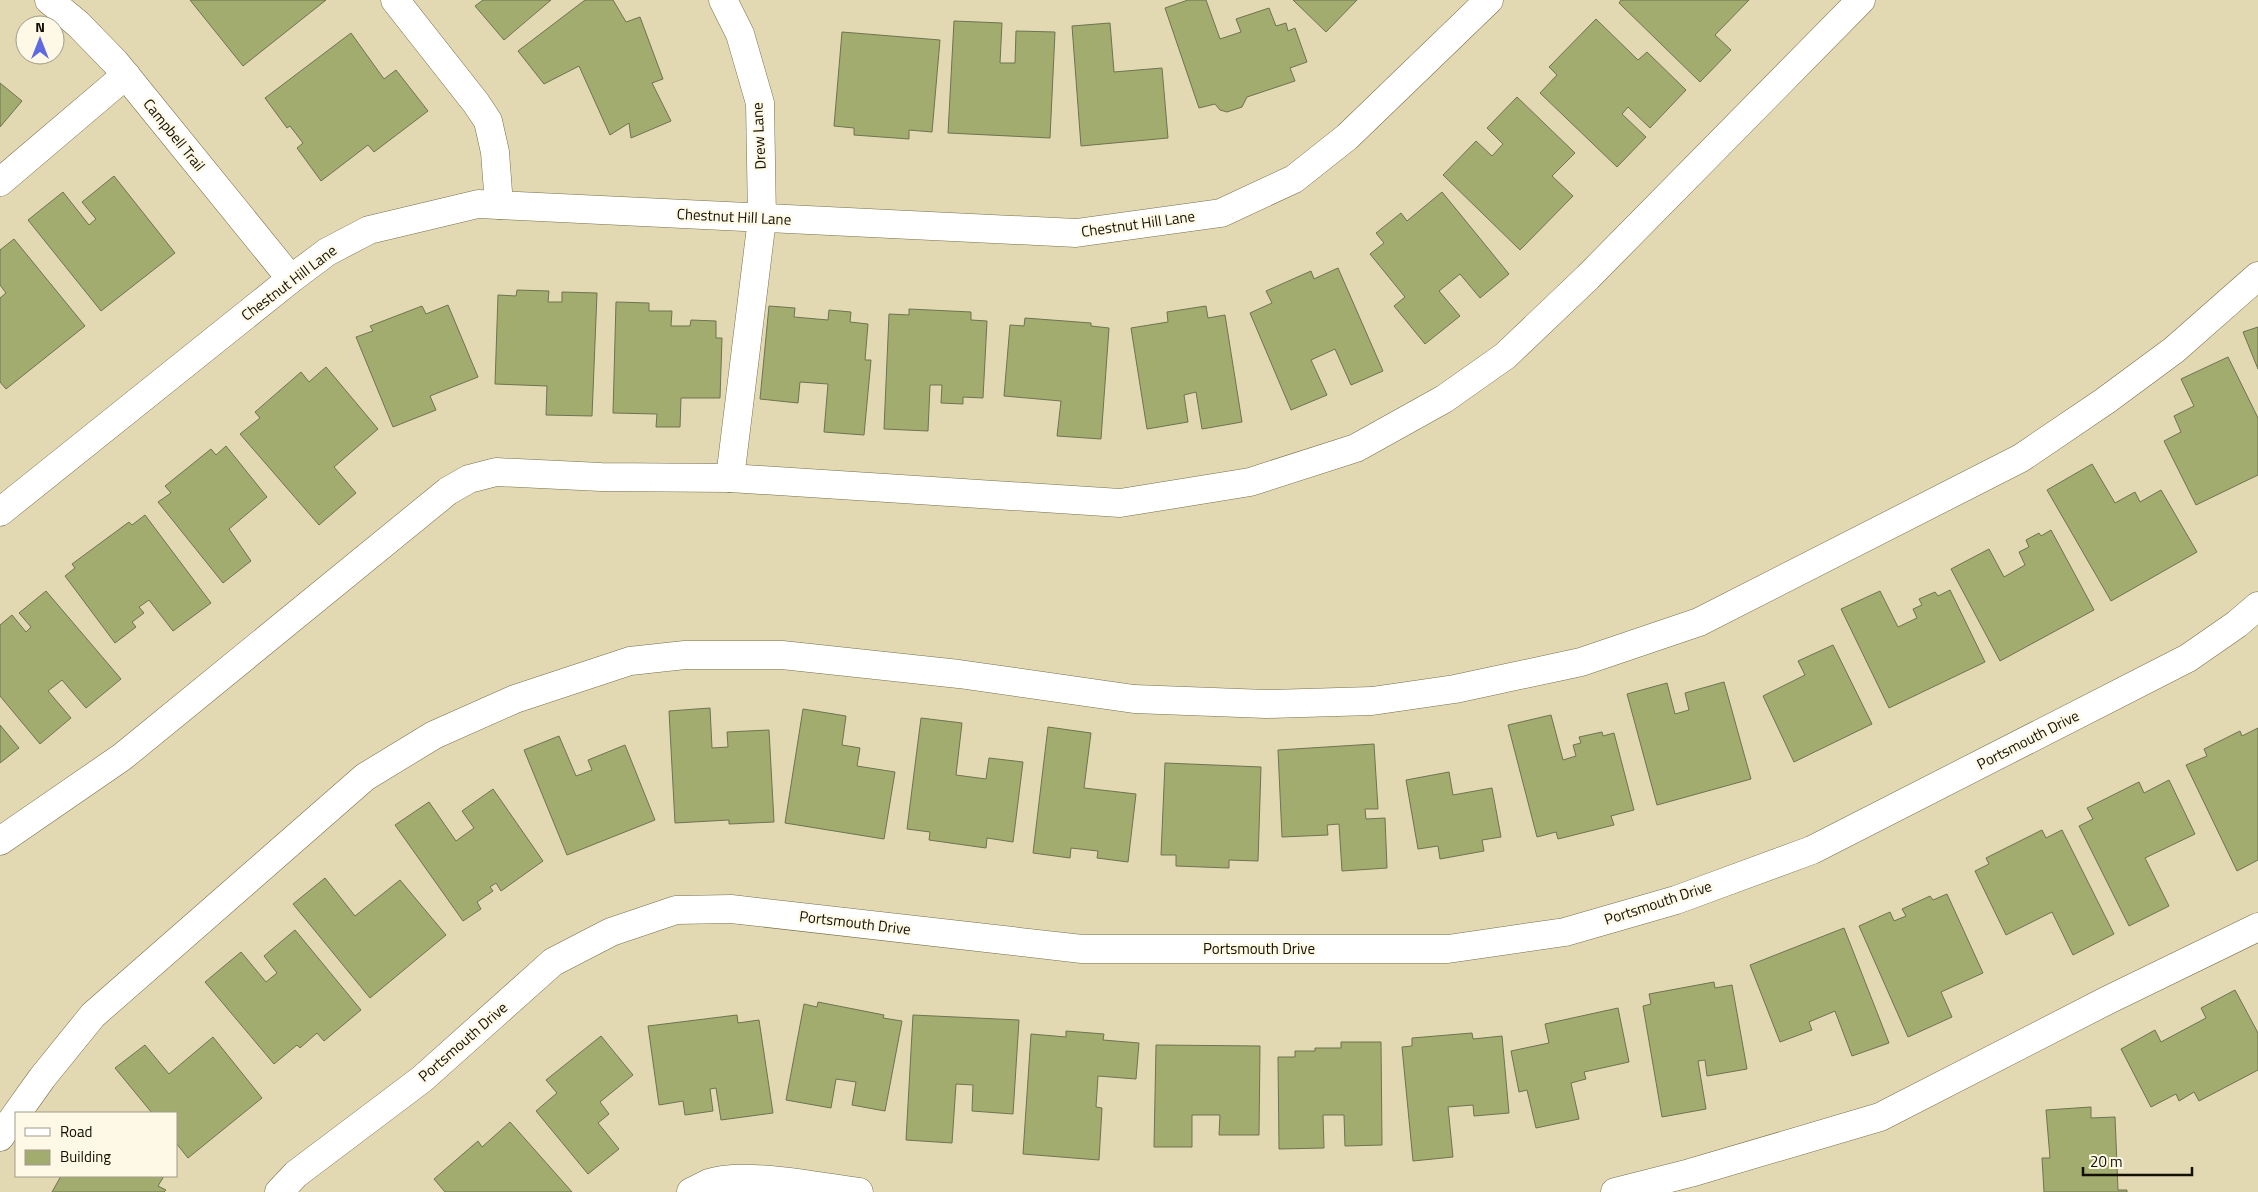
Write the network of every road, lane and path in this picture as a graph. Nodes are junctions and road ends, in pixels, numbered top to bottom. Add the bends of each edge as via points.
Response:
1 (49, 0) edge
2 (395, 0) edge
3 (1489, 0) edge
4 (1861, 0) edge
5 (727, 1) edge
6 (126, 75) junction
7 (0, 182) edge
8 (499, 205) junction
9 (762, 219) junction
10 (2258, 276) edge
11 (291, 279) junction
12 (730, 478) junction
13 (0, 512) edge
14 (2258, 606) edge
15 (0, 841) edge
16 (2258, 927) edge
17 (17, 1112) edge
18 (15, 1115) edge
19 (0, 1136) edge
20 (279, 1192) edge
21 (691, 1192) edge
22 (859, 1192) edge
23 (1615, 1192) edge

1 - 6 street, Campbell Trail via 78,24
2 - 8 street via 488,121 495,152
3 - 9 street, Chestnut Hill Lane via 1348,137 1294,179 1221,213 1076,233
4 - 12 street via 1602,263 1505,356 1444,399 1356,448 1250,482 1120,504
5 - 9 street, Drew Lane via 760,103
6 - 7 street
6 - 11 street, Campbell Trail
8 - 9 street, Chestnut Hill Lane
8 - 11 street, Chestnut Hill Lane via 478,204 370,230 327,252
9 - 12 street, Drew Lane
10 - 17 street via 2174,350 2021,458 1699,622 1581,662 1455,689 1372,701 1266,704 1134,699 959,674 782,655 685,655 630,661 515,699 434,735 365,777 93,1015
11 - 13 street, Chestnut Hill Lane
12 - 15 street via 496,472 469,479 448,491 122,758
14 - 20 street, Portsmouth Drive via 2188,658 1812,850 1676,900 1565,932 1448,949 1082,949 731,909 676,910 610,932 554,962 422,1078 296,1174
16 - 23 street via 1880,1117
18 - 19 street
21 - 22 street via 709,1183 728,1180 772,1181

